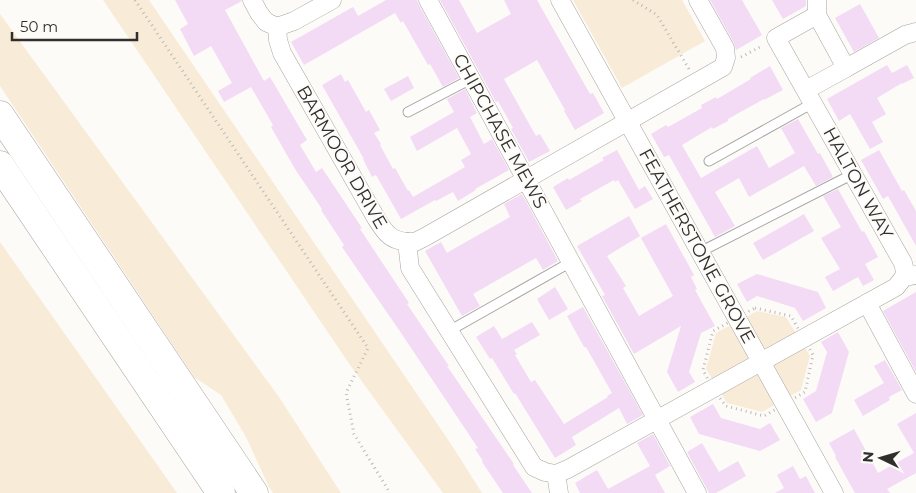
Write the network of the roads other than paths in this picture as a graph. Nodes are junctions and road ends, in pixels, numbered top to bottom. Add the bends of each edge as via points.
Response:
1 (252, 0) edge
2 (332, 0) edge
3 (428, 0) edge
4 (560, 0) edge
5 (698, 0) edge
6 (817, 8) edge
7 (277, 27) junction
8 (916, 32) edge
9 (846, 68) junction
10 (471, 79) junction
11 (809, 96) junction
12 (408, 112) dead end
13 (0, 115) edge
14 (628, 122) junction
15 (709, 160) dead end
16 (0, 165) edge
17 (853, 174) junction
18 (526, 179) junction
19 (407, 242) junction
20 (700, 252) junction
21 (571, 262) junction
22 (910, 276) edge
23 (867, 303) junction
24 (449, 331) junction
25 (762, 362) junction
26 (916, 394) edge
27 (657, 420) junction
28 (556, 474) junction
29 (221, 493) edge
30 (254, 493) edge
31 (559, 493) edge
32 (697, 493) edge
33 (834, 493) edge

1 - 7 street via 266,22
2 - 7 street
3 - 10 street, CHIPCHASE MEWS
4 - 14 street, FEATHERSTONE GROVE
5 - 14 street via 725,48 723,67
6 - 9 street
6 - 11 street, HALTON WAY via 776,38
7 - 19 street, BARMOOR DRIVE via 282,53 376,218 388,236
8 - 9 street
9 - 11 street
10 - 12 lane
10 - 18 street, CHIPCHASE MEWS
11 - 15 lane
11 - 17 street, HALTON WAY
13 - 30 highway
14 - 18 street
14 - 20 street, FEATHERSTONE GROVE
16 - 29 highway
17 - 20 lane
17 - 22 street, HALTON WAY
18 - 19 street via 415,242
18 - 21 street, CHIPCHASE MEWS
19 - 24 street, BARMOOR DRIVE via 410,268
20 - 25 street, FEATHERSTONE GROVE
21 - 24 lane
21 - 27 street, CHIPCHASE MEWS
22 - 23 street
23 - 25 street
23 - 26 street
24 - 28 street, BARMOOR DRIVE via 534,467
25 - 27 street
25 - 33 street, FEATHERSTONE GROVE
27 - 28 street
27 - 32 street, CHIPCHASE MEWS
28 - 31 street

